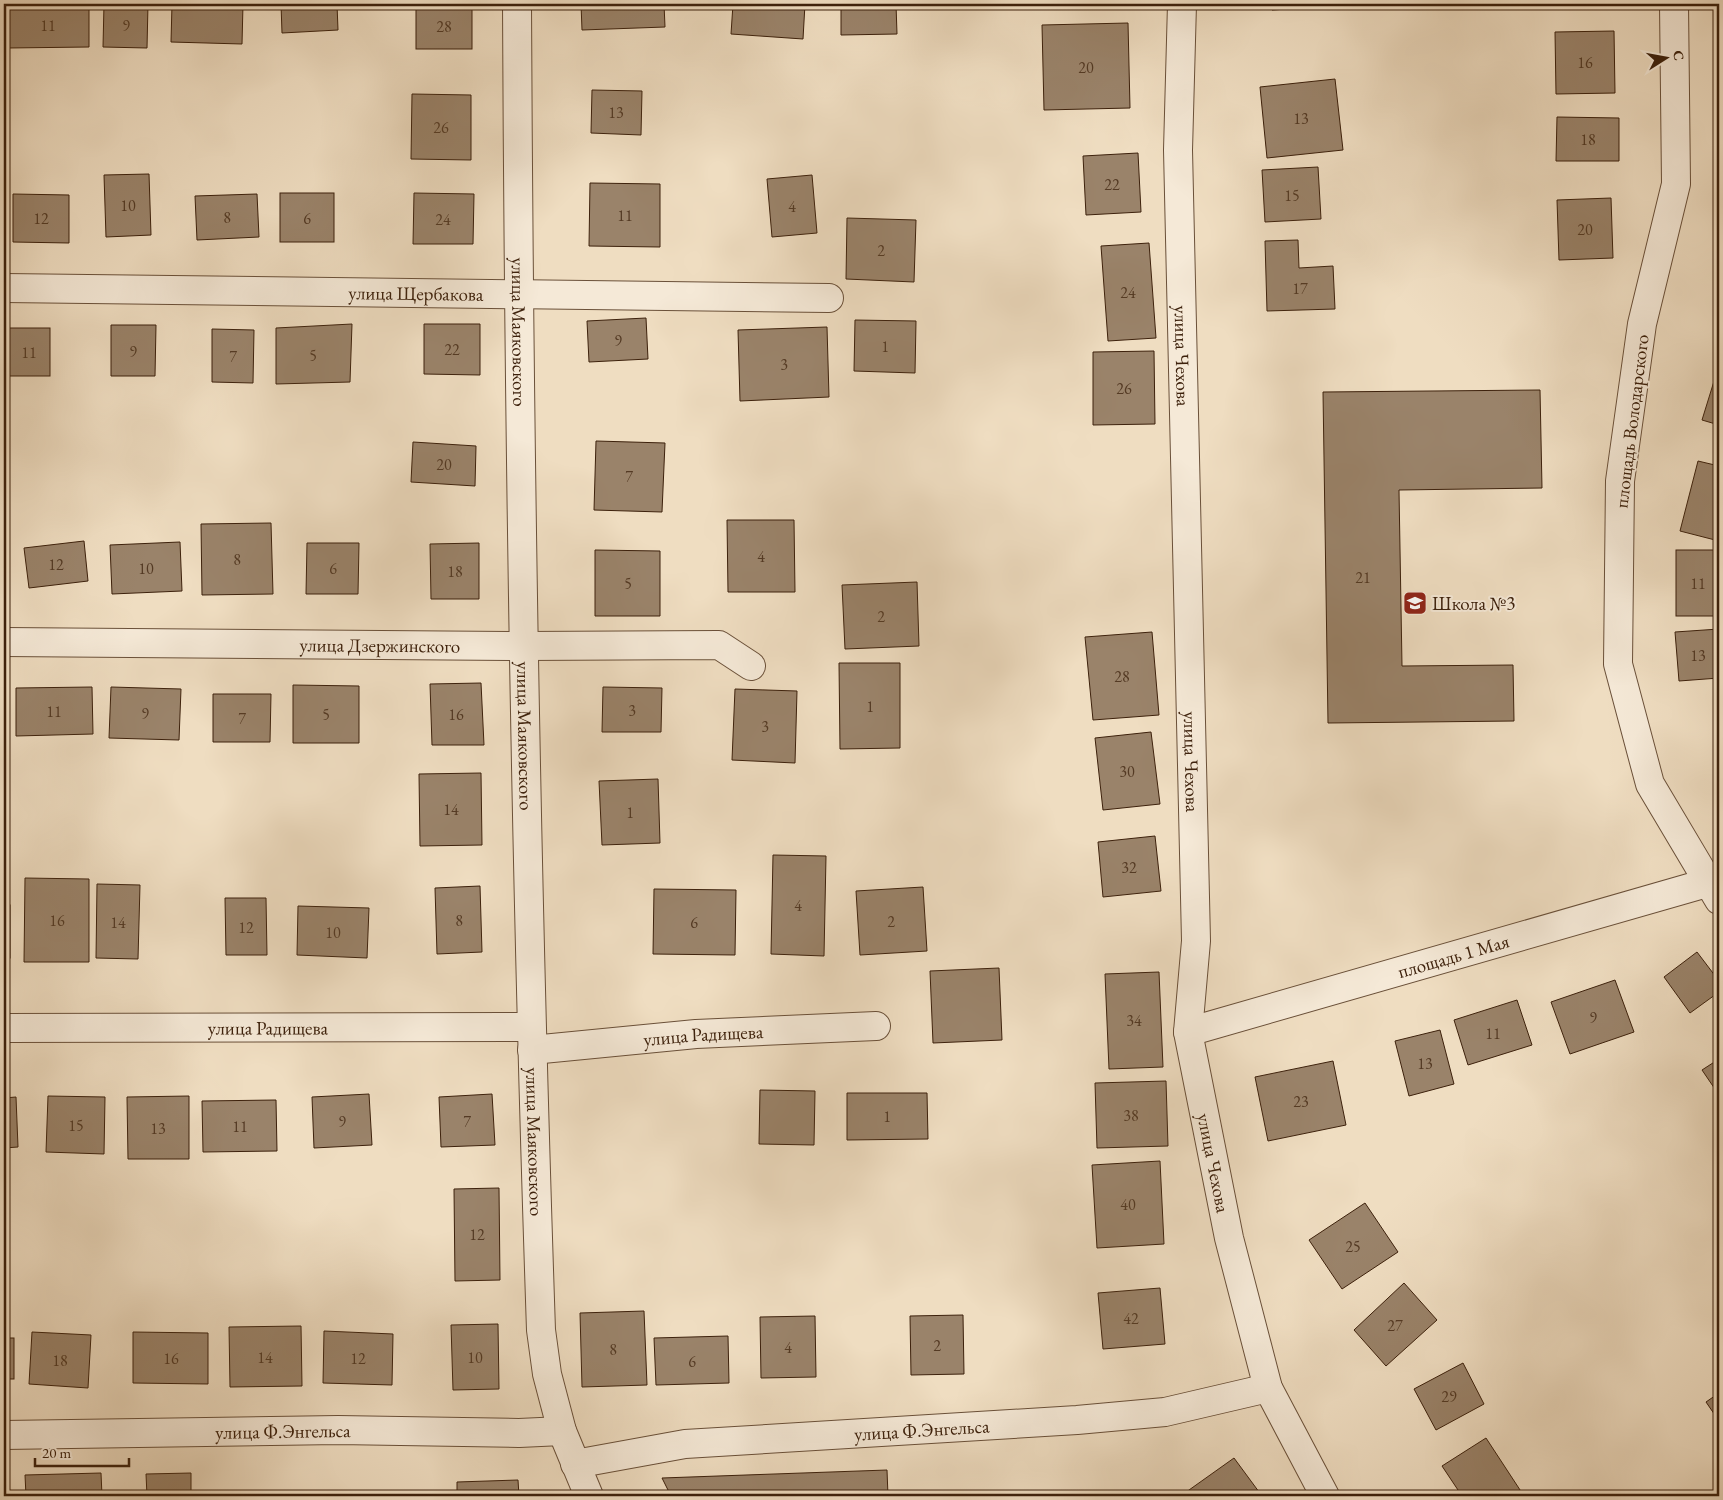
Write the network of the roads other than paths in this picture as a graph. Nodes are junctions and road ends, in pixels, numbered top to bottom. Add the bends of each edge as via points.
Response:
1 (517, 4) edge
2 (1182, 4) edge
3 (1674, 4) edge
4 (4, 288) edge
5 (519, 294) junction
6 (829, 298) dead end
7 (4, 642) edge
8 (524, 646) junction
9 (751, 666) dead end
10 (1716, 887) edge
11 (876, 1026) dead end
12 (4, 1028) edge
13 (1188, 1032) junction
14 (532, 1038) junction
15 (1268, 1388) junction
16 (562, 1431) junction
17 (4, 1435) edge
18 (575, 1464) junction
19 (589, 1496) edge
20 (1325, 1496) edge

1 - 5 street, улица Маяковского
2 - 13 street, улица Чехова via 1178,150 1196,941
3 - 10 street, площадь Володарского via 1676,184 1642,324 1620,482 1618,664 1650,784
4 - 5 street, улица Щербакова
5 - 6 street, улица Щербакова
5 - 8 street, улица Маяковского
7 - 8 street, улица Дзержинского
8 - 9 street, улица Дзержинского via 720,645
8 - 14 street, улица Маяковского
10 - 13 street, площадь 1 Мая
11 - 14 street, улица Радищева
12 - 14 street, улица Радищева
13 - 15 street, улица Чехова via 1228,1238
14 - 16 street, улица Маяковского via 541,1330 547,1374
15 - 18 street, улица Ф.Энгельса via 1165,1412 685,1444
15 - 20 street, улица Чехова
16 - 17 street, улица Ф.Энгельса via 338,1430
16 - 18 street, улица Маяковского
18 - 19 street, улица Маяковского

